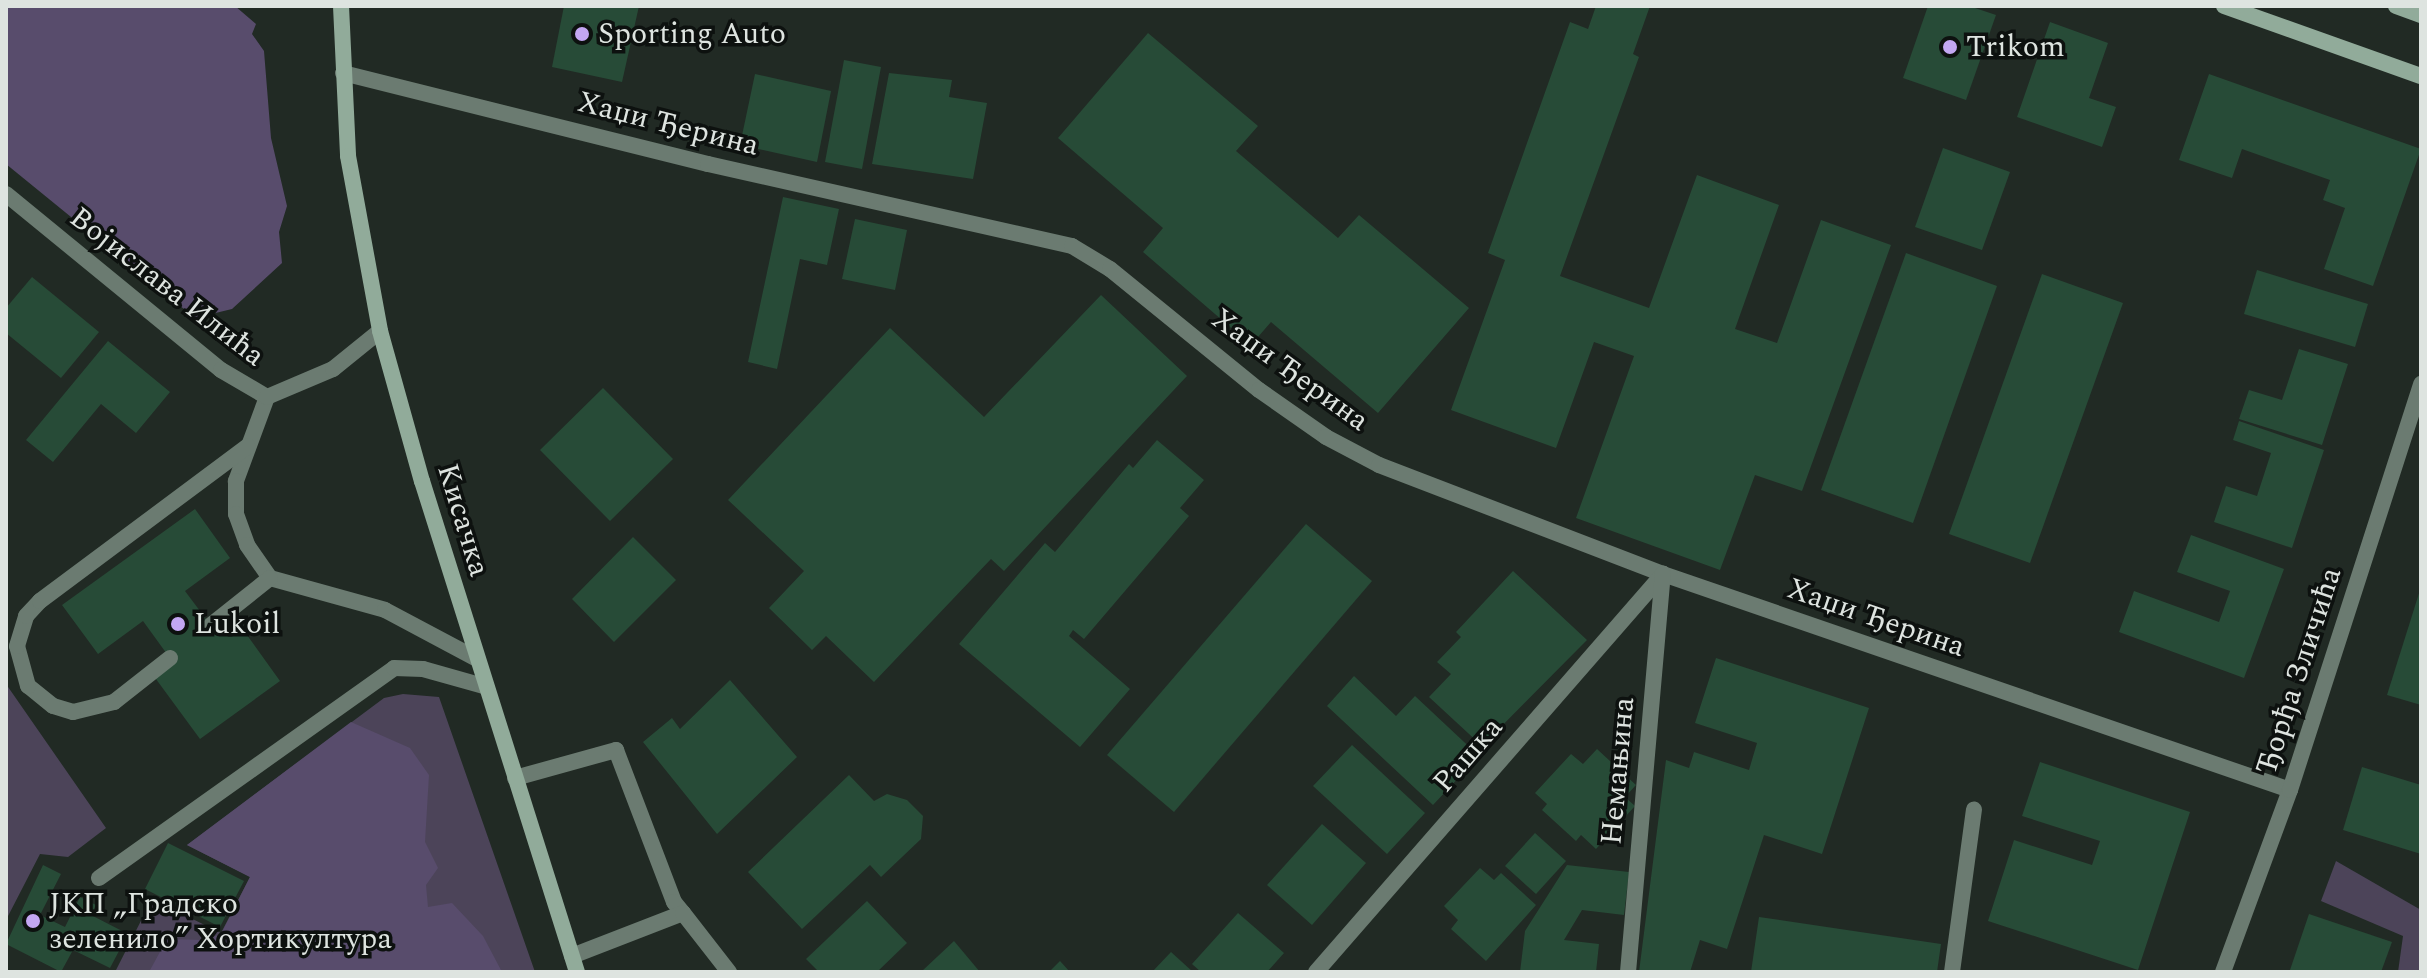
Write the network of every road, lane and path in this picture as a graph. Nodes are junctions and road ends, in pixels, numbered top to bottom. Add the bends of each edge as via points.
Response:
1 (341, 6) edge
2 (2224, 6) edge
3 (2396, 6) edge
4 (2421, 15) edge
5 (343, 73) junction
6 (2421, 76) edge
7 (6, 194) edge
8 (380, 331) junction
9 (2421, 384) edge
10 (267, 397) junction
11 (248, 446) junction
12 (1663, 574) junction
13 (270, 578) junction
14 (211, 625) dead end
15 (170, 658) dead end
16 (477, 659) junction
17 (487, 687) junction
18 (515, 778) junction
19 (2290, 790) junction
20 (1974, 809) dead end
21 (99, 878) dead end
22 (683, 913) junction
23 (575, 964) edge
24 (729, 972) edge
25 (1316, 972) edge
26 (1628, 972) edge
27 (1952, 972) edge
28 (2223, 972) edge

1 - 5 main road, Кисачка
2 - 6 main road
3 - 4 main road
5 - 8 main road, Кисачка via 348,156
5 - 12 street, Хаџи Ђерина via 708,164 1072,246 1110,269 1326,437 1432,487
7 - 10 street, Војислава Илића via 221,370
8 - 10 street, Војислава Илића via 333,369
8 - 16 main road, Кисачка
9 - 19 street, Ђорђа Зличића
10 - 11 street
11 - 13 street via 236,481 236,514 247,545
11 - 15 street via 40,601 26,616 17,646 23,677 35,694 73,712 114,702
12 - 19 street, Хаџи Ђерина
12 - 25 street, Рашка
12 - 26 street, Немањина
13 - 14 street
13 - 16 street via 385,610
16 - 17 main road, Кисачка
17 - 18 main road, Кисачка
17 - 21 street via 423,669 394,668
18 - 22 street via 616,750 674,902
18 - 23 main road, Кисачка
19 - 28 street, Ђорђа Зличића
20 - 27 street
22 - 23 street
22 - 24 street

